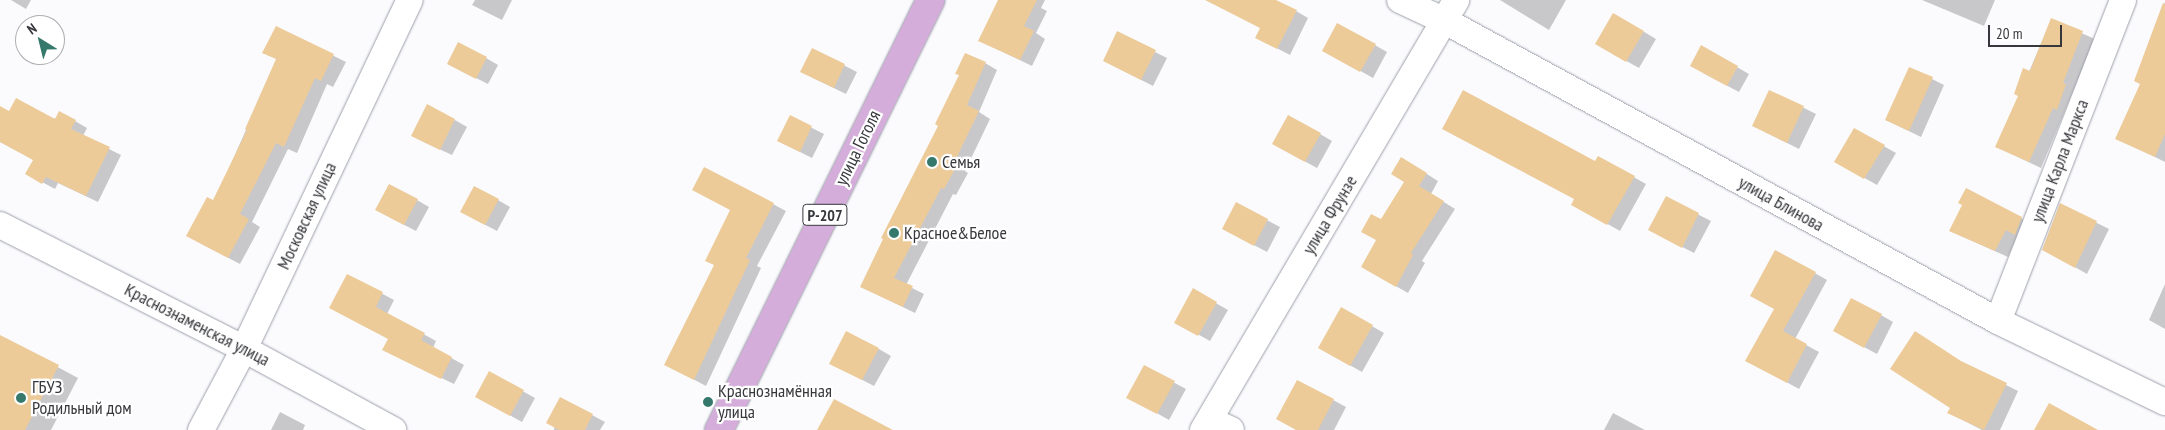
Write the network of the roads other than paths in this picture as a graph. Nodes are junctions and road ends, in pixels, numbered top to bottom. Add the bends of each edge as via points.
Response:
1 (410, 0) edge
2 (931, 0) edge
3 (1400, 0) edge
4 (2123, 0) edge
5 (1450, 11) edge
6 (0, 225) edge
7 (1998, 321) junction
8 (244, 349) junction
9 (2165, 402) edge
10 (1215, 427) edge
11 (201, 430) edge
12 (393, 430) edge
13 (719, 430) edge

1 - 8 street, Московская улица
2 - 13 main road, улица Гоголя / Р-207
3 - 5 street, улица Блинова
4 - 7 street, улица Карла Маркса
5 - 7 street, улица Блинова
5 - 10 street, улица Фрунзе
6 - 8 street, Краснознаменская улица
7 - 9 street, улица Блинова
8 - 11 street, Московская улица
8 - 12 street, Краснознаменская улица

